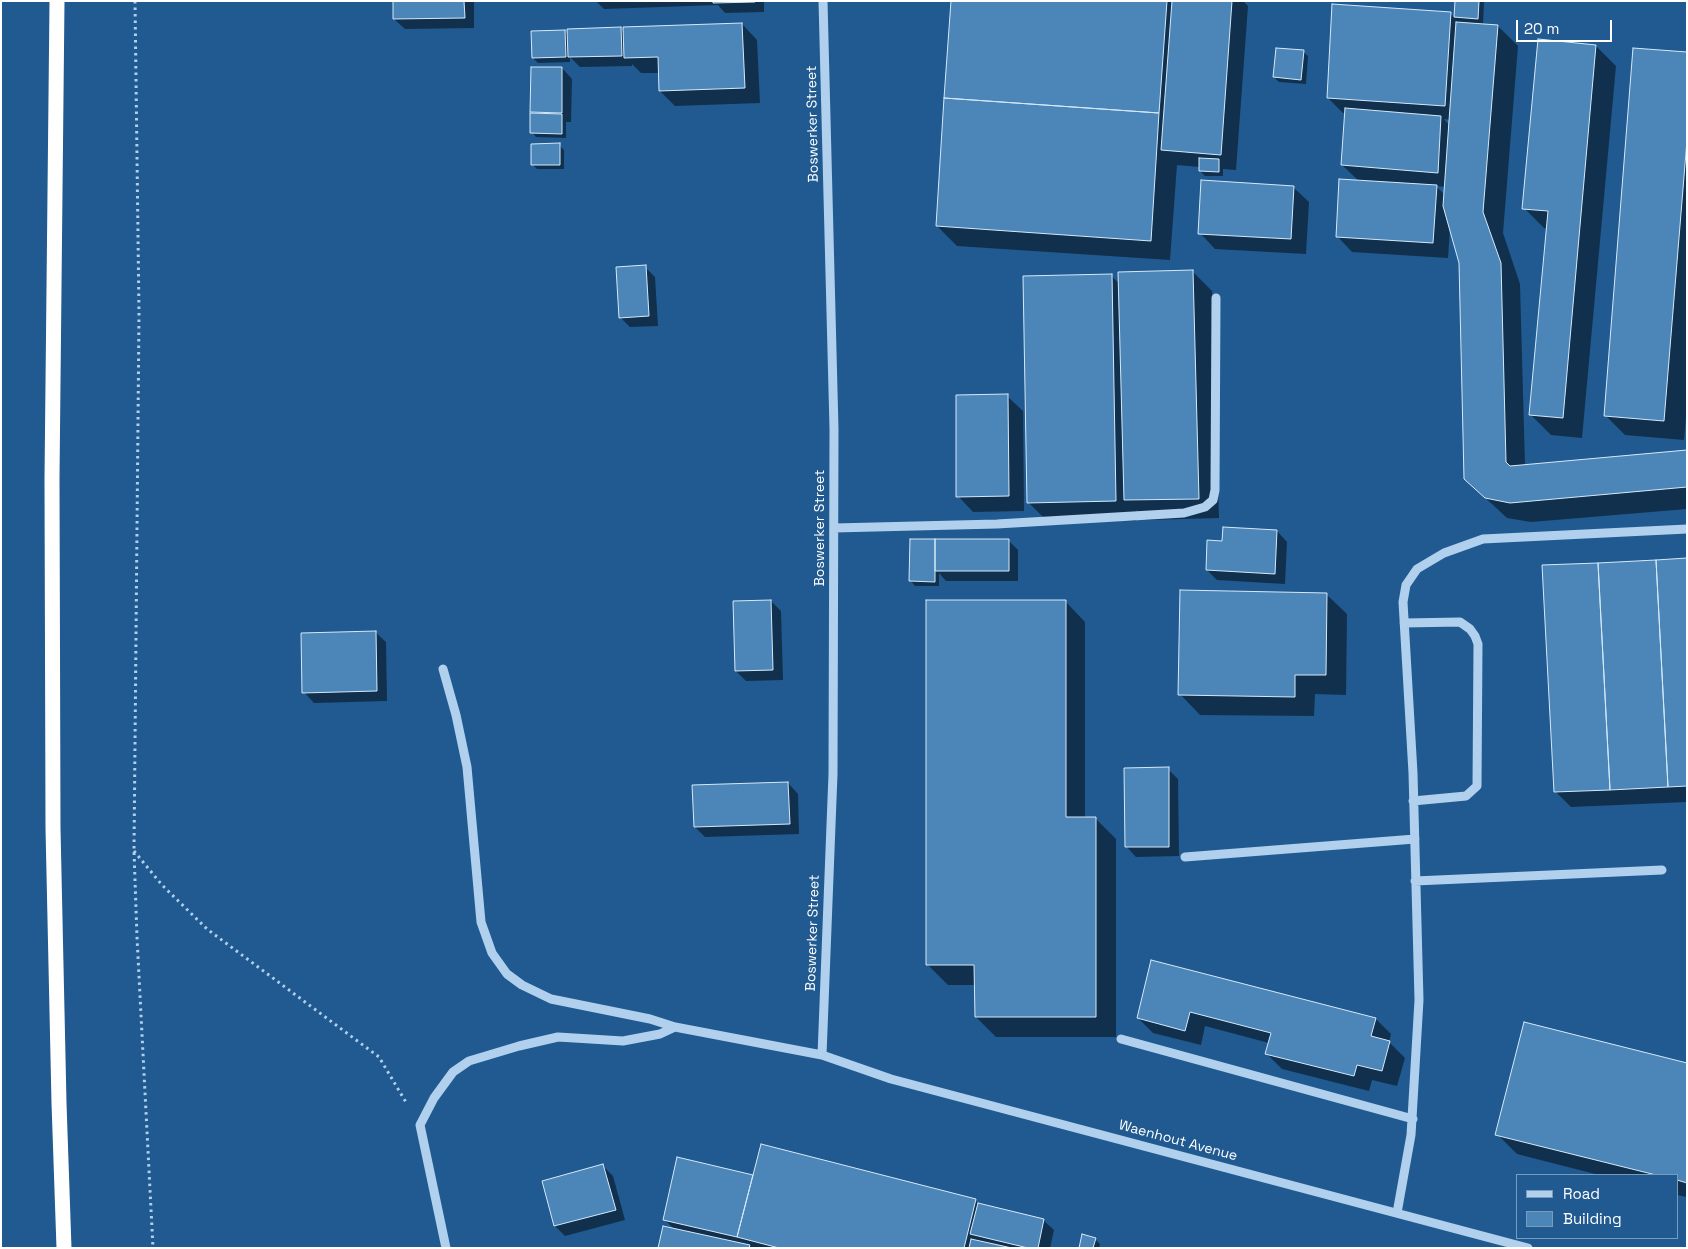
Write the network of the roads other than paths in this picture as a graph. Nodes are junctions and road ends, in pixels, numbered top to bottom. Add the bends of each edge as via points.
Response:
1 (57, 1) edge
2 (823, 1) edge
3 (1216, 298) dead end
4 (834, 528) junction
5 (1687, 530) edge
6 (1404, 623) junction
7 (443, 669) dead end
8 (1413, 801) junction
9 (1414, 839) junction
10 (1185, 857) dead end
11 (1662, 870) dead end
12 (1416, 881) junction
13 (675, 1028) junction
14 (1121, 1038) dead end
15 (822, 1056) junction
16 (1413, 1119) junction
17 (1397, 1213) junction
18 (64, 1248) edge
19 (446, 1248) edge
20 (1528, 1248) edge

1 - 18 highway via 52,478 53,808
2 - 4 street, Boswerker Street
3 - 4 street via 1215,490 1213,500 1205,507 1184,513 997,524
4 - 15 street, Boswerker Street via 833,774
5 - 6 street via 1483,540 1444,553 1417,569 1406,585 1402,602
6 - 8 street
6 - 8 street via 1460,622 1470,629 1478,644 1476,786 1466,796
7 - 13 street, Waenhout Avenue via 467,767 481,922 492,953 507,974 551,999 650,1019
8 - 9 street
9 - 10 street
9 - 12 street
11 - 12 street
12 - 16 street via 1419,1000
13 - 15 street, Waenhout Avenue
13 - 19 street via 623,1041 558,1037 469,1061 454,1072 434,1098 420,1126
14 - 16 street
15 - 17 street, Waenhout Avenue via 891,1079
16 - 17 street
17 - 20 street, Waenhout Avenue

